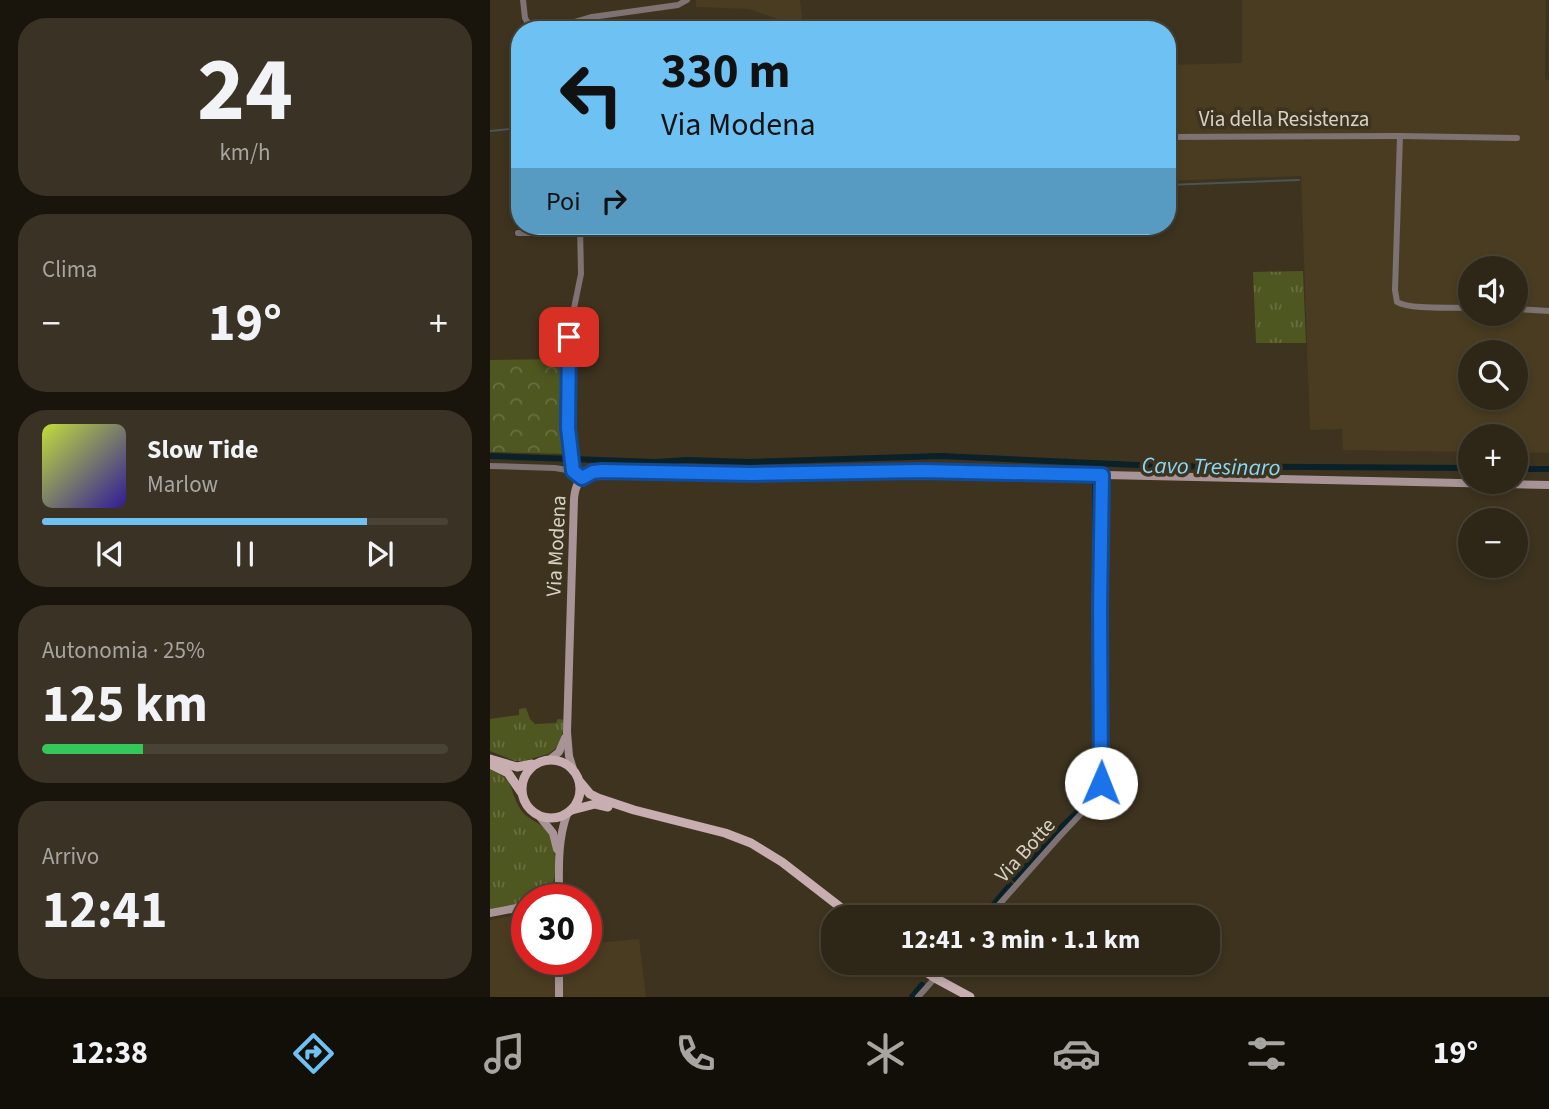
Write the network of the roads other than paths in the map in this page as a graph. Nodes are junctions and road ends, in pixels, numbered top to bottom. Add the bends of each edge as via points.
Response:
1 (523, 0) edge
2 (687, 0) edge
3 (527, 21) edge
4 (580, 21) edge
5 (1400, 136) junction
6 (1176, 137) edge
7 (1517, 138) dead end
8 (580, 235) edge
9 (1458, 307) edge
10 (1528, 310) edge
11 (1549, 311) edge
12 (490, 466) edge
13 (573, 468) junction
14 (1102, 475) junction
15 (582, 478) junction
16 (1549, 485) edge
17 (567, 732) junction
18 (549, 760) junction
19 (490, 762) edge
20 (537, 763) junction
21 (573, 769) junction
22 (580, 782) junction
23 (522, 794) junction
24 (634, 810) junction
25 (570, 812) junction
26 (540, 817) junction
27 (559, 862) junction
28 (559, 884) edge
29 (838, 905) edge
30 (999, 905) edge
31 (511, 909) edge
32 (490, 913) edge
33 (559, 975) edge
34 (931, 975) edge
35 (935, 978) junction
36 (559, 997) edge
37 (918, 997) edge
38 (970, 997) edge

1 - 3 street
2 - 4 street
5 - 6 street, Via della Resistenza
5 - 7 street, Via della Resistenza
5 - 9 street, Via della Resistenza via 1396,299 1403,305
8 - 13 street via 581,274 568,353
10 - 11 street
12 - 13 street
13 - 15 street
14 - 15 street, Via Modena via 602,471
14 - 16 street, Via Modena
14 - 30 street, Via Botte via 1100,788
15 - 17 street, Via Modena via 574,499
17 - 18 street via 561,748
17 - 21 street, Via Modena
18 - 20 main road
18 - 21 main road
19 - 20 main road via 517,767
19 - 23 main road via 509,773
20 - 23 main road via 524,776
21 - 22 main road
22 - 24 main road via 594,796
22 - 25 main road via 578,800
23 - 26 main road via 528,808
24 - 25 main road via 595,804
24 - 29 main road via 751,843
25 - 26 main road via 554,819
25 - 27 street via 562,832
26 - 27 street via 555,838
27 - 28 street
31 - 32 street
33 - 36 street
34 - 35 main road
35 - 37 street
35 - 38 main road

